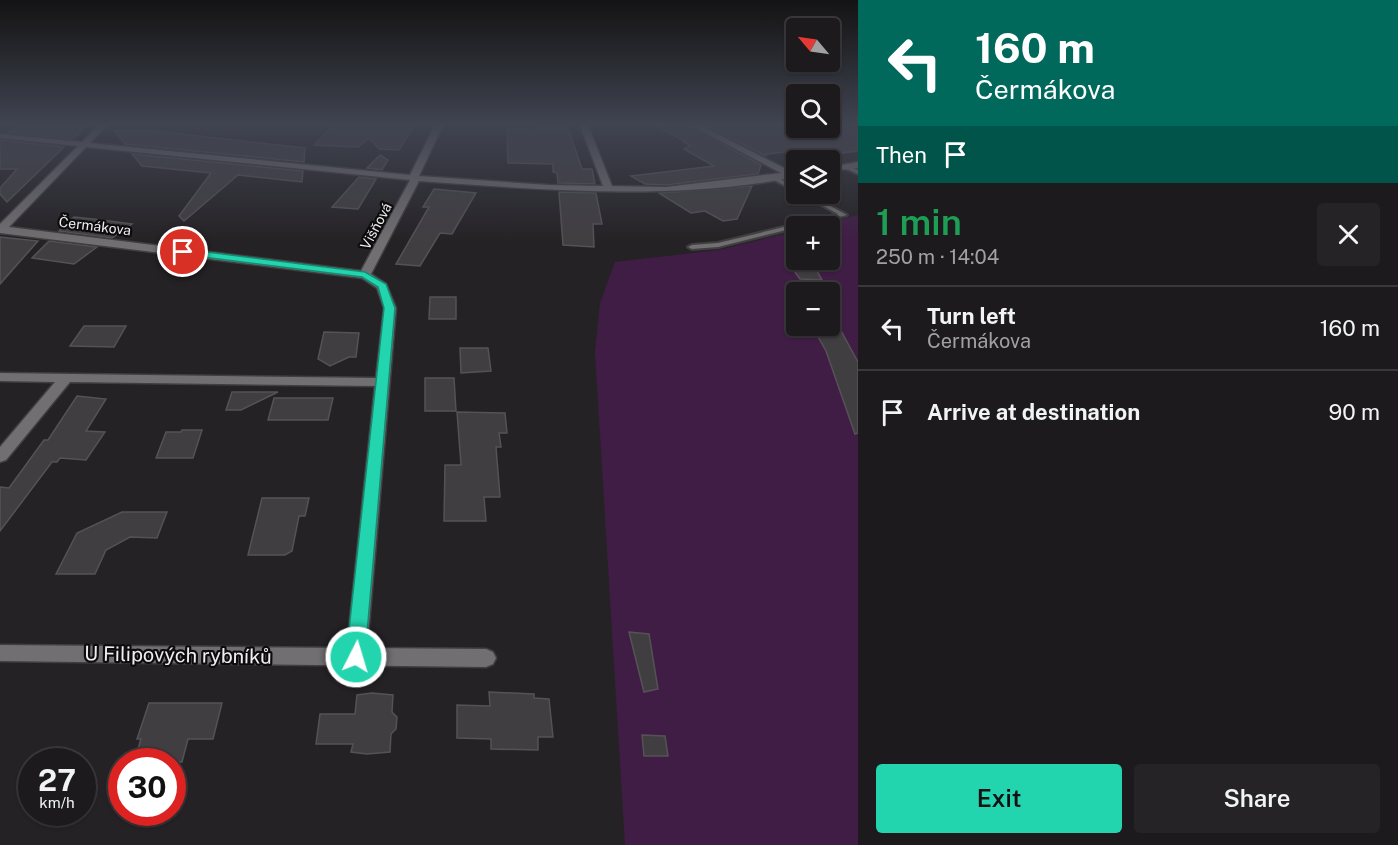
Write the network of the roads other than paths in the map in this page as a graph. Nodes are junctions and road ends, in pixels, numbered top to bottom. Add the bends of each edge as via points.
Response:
1 (66, 164) edge
2 (285, 164) edge
3 (419, 164) edge
4 (599, 164) edge
5 (858, 165) edge
6 (846, 167) junction
7 (840, 168) edge
8 (858, 172) edge
9 (786, 175) edge
10 (773, 177) junction
11 (417, 178) junction
12 (786, 184) edge
13 (609, 190) junction
14 (823, 204) edge
15 (0, 230) edge
16 (692, 247) dead end
17 (365, 275) junction
18 (0, 377) edge
19 (66, 377) junction
20 (381, 382) junction
21 (0, 457) edge
22 (0, 653) edge
23 (356, 657) junction
24 (486, 658) dead end

1 - 15 street
2 - 11 street
3 - 11 street, Višňová via 414,174
4 - 13 street
5 - 6 street
6 - 7 street
6 - 8 lane
9 - 10 street
10 - 12 lane
10 - 13 street via 692,188
11 - 13 street
11 - 17 street, Višňová
14 - 16 lane via 844,215 718,245
15 - 17 street, Čermákova
17 - 20 street via 382,286 390,308
18 - 19 street
19 - 20 street
19 - 21 street
20 - 23 street
22 - 23 street, U Filipových rybníků
23 - 24 street, U Filipových rybníků

